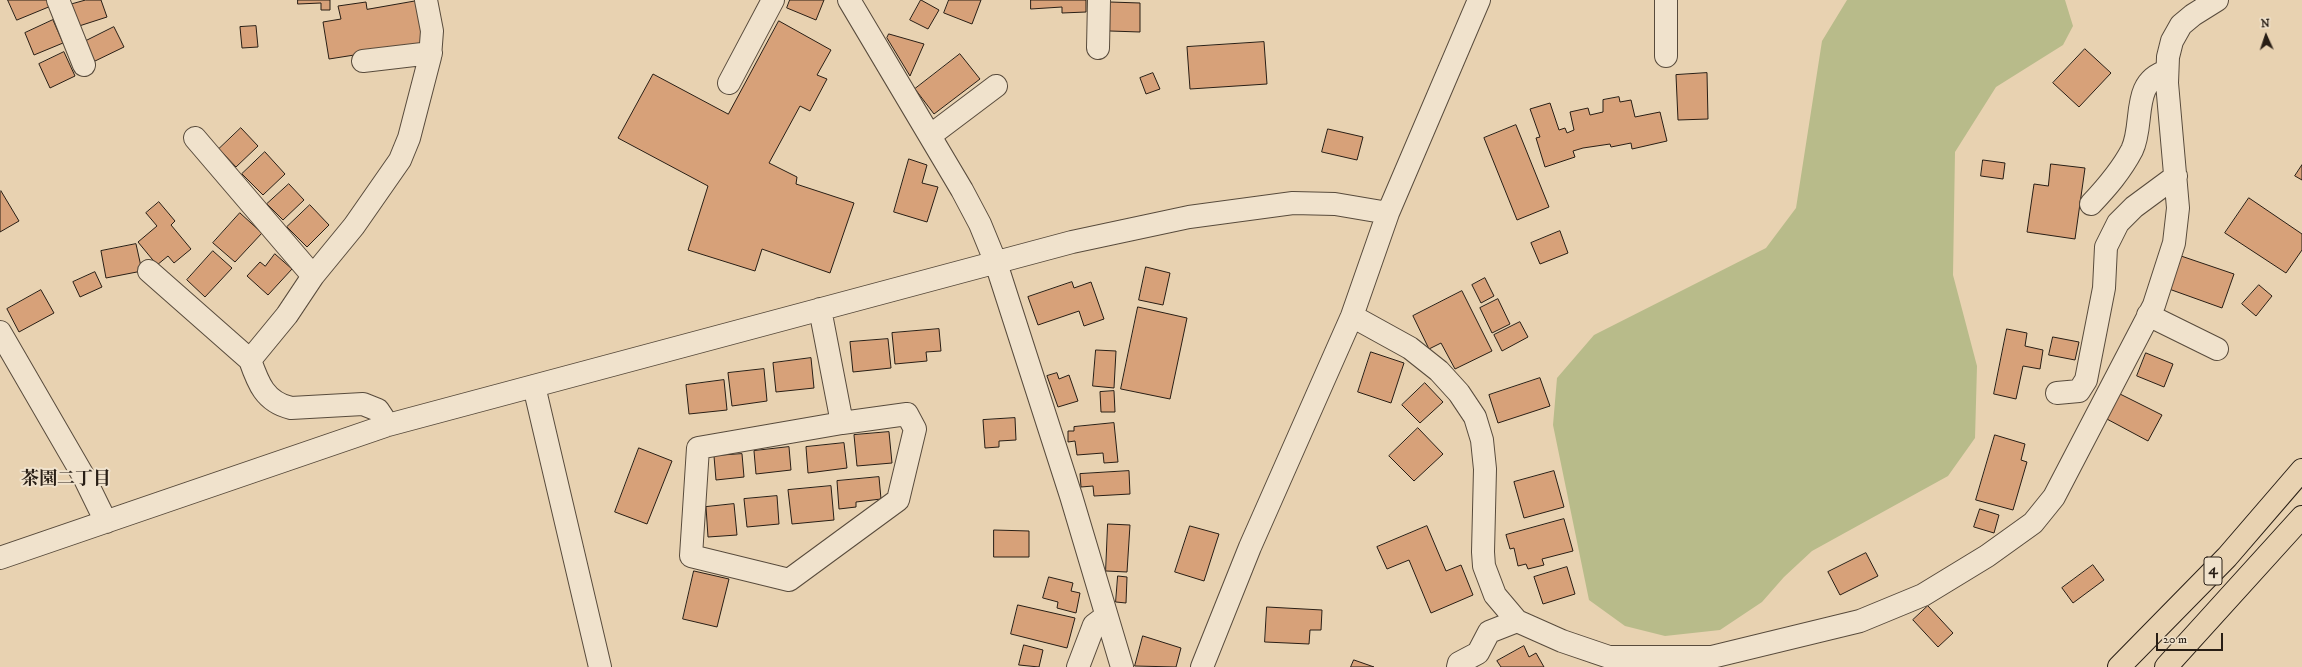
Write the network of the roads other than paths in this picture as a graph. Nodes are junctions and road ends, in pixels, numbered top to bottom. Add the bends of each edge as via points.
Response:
1 (58, 0) edge
2 (426, 0) edge
3 (773, 0) edge
4 (849, 0) edge
5 (1099, 0) edge
6 (1479, 0) edge
7 (1666, 0) edge
8 (2217, 0) edge
9 (2193, 8) edge
10 (1098, 48) dead end
11 (431, 53) junction
12 (1666, 56) dead end
13 (363, 61) dead end
14 (84, 65) dead end
15 (2167, 71) junction
16 (729, 83) dead end
17 (996, 86) dead end
18 (931, 135) junction
19 (195, 138) dead end
20 (2176, 176) junction
21 (2091, 204) dead end
22 (1388, 213) junction
23 (996, 263) junction
24 (149, 271) dead end
25 (313, 276) junction
26 (820, 309) junction
27 (2148, 315) junction
28 (1352, 316) junction
29 (0, 332) edge
30 (2217, 349) dead end
31 (250, 360) junction
32 (534, 386) junction
33 (2057, 393) dead end
34 (842, 423) junction
35 (388, 425) junction
36 (2302, 470) edge
37 (2302, 517) edge
38 (106, 522) junction
39 (0, 558) edge
40 (1106, 616) junction
41 (1517, 621) junction
42 (600, 667) edge
43 (1078, 667) edge
44 (1122, 667) edge
45 (1202, 667) edge
46 (1458, 667) edge
47 (2119, 667) edge
48 (2166, 667) edge

1 - 14 street
2 - 11 street via 431,19
3 - 16 street
4 - 18 street
5 - 10 street
6 - 22 street
7 - 12 street
8 - 9 street
9 - 15 street via 2172,41
11 - 13 street
11 - 25 street via 422,96 400,160 354,226
15 - 20 street
15 - 21 street via 2150,79 2140,105 2133,148 2117,176
17 - 18 street
18 - 23 street via 980,224
19 - 25 street
20 - 27 street via 2178,208 2174,244 2154,305
20 - 33 street via 2134,207 2118,223 2106,247 2104,288 2086,380 2079,391
22 - 23 street via 1335,204 1293,203 1236,210 1072,242
22 - 28 street
23 - 26 street
23 - 40 street via 1071,496
24 - 31 street
25 - 31 street via 287,315
26 - 32 street
26 - 34 street
27 - 30 street
27 - 41 street via 2054,498 2033,523 1987,556 1923,595 1860,621 1712,657 1609,657 1562,642
28 - 41 street via 1410,348 1439,371 1459,393 1475,417 1481,434 1485,469 1482,552 1484,566 1495,595
28 - 45 street via 1250,547
29 - 38 street via 84,477
31 - 35 street via 258,384 264,393 283,406 291,408 363,404 378,410
32 - 35 street
32 - 42 street
34 - 34 street via 698,448 691,556 789,580 898,500 915,429 907,414
35 - 38 street
36 - 47 highway, 4 via 2227,556
37 - 48 highway, 4
38 - 39 street
40 - 43 street via 1094,625
40 - 44 street
41 - 46 street via 1489,632 1478,653 1459,663

